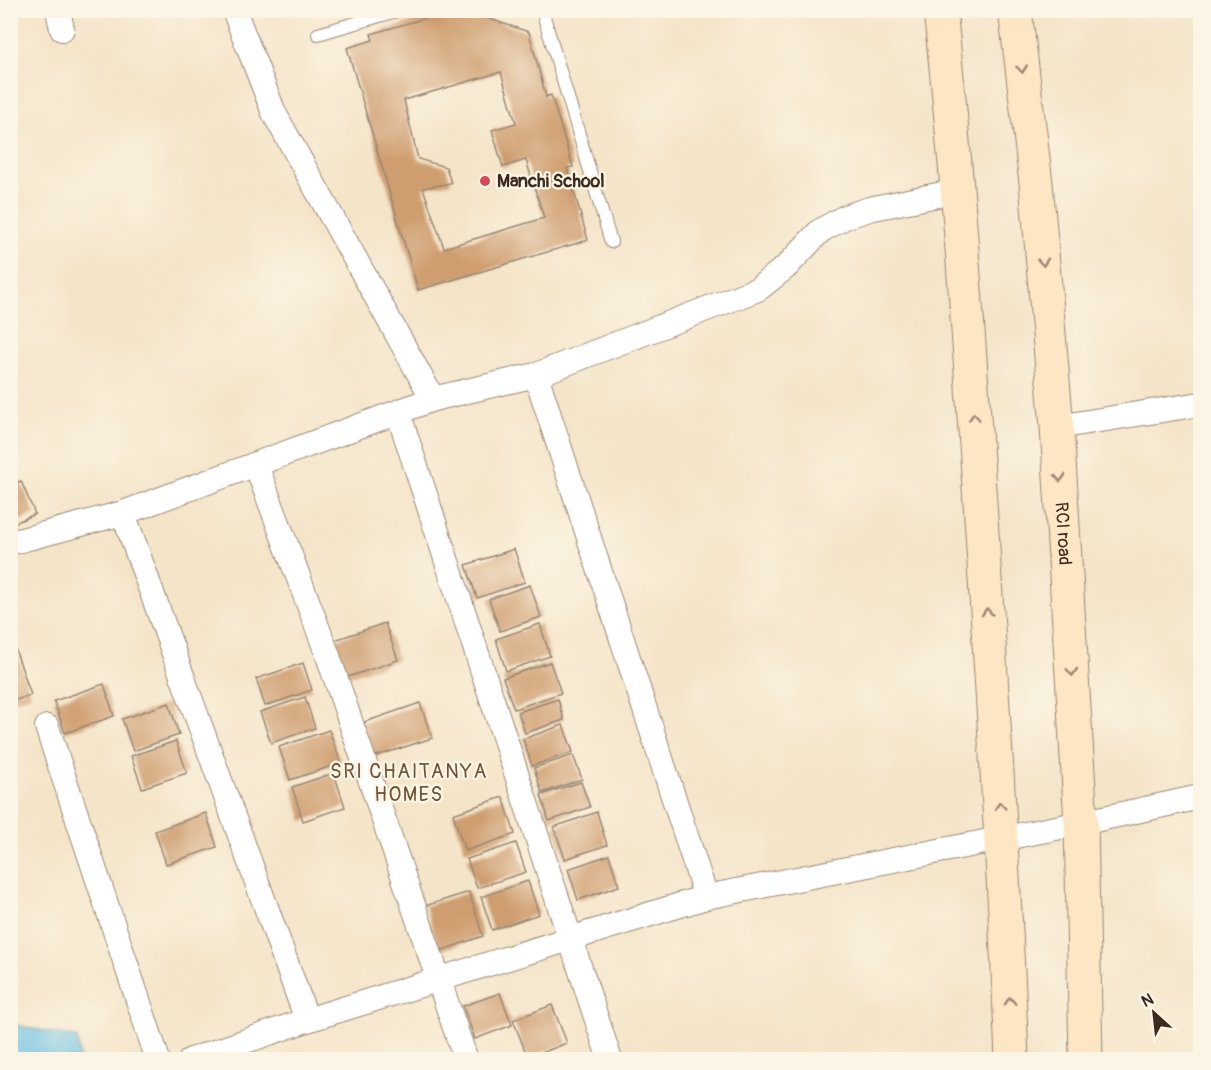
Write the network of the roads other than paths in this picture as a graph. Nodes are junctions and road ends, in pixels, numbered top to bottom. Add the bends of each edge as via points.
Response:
1 (234, 10) edge
2 (399, 10) edge
3 (542, 10) edge
4 (940, 10) edge
5 (1015, 10) edge
6 (318, 34) dead end
7 (957, 191) junction
8 (611, 242) dead end
9 (536, 375) junction
10 (433, 399) junction
11 (1200, 404) edge
12 (398, 412) junction
13 (1058, 427) junction
14 (256, 465) junction
15 (123, 513) junction
16 (10, 543) edge
17 (47, 728) dead end
18 (1200, 797) edge
19 (1081, 823) junction
20 (1002, 838) junction
21 (706, 897) junction
22 (572, 939) junction
23 (440, 979) junction
24 (307, 1020) junction
25 (158, 1059) edge
26 (191, 1059) edge
27 (466, 1059) edge
28 (610, 1059) edge
29 (1012, 1059) edge
30 (1086, 1059) edge

1 - 10 street via 274,113
2 - 6 lane
3 - 8 lane
4 - 7 main road
5 -> 13 main road, RCI road via 1036,183
7 - 9 street via 845,217 820,231 786,267 758,289
20 -> 7 main road
9 - 10 street
9 - 21 street
10 - 12 street
11 - 13 street
12 - 14 street
12 - 22 street
13 -> 19 main road, RCI road
14 - 15 street
14 - 23 street via 327,652
15 - 16 street
15 - 24 street
17 - 25 street
18 - 19 street
19 - 20 street
19 - 30 main road, RCI road
20 - 21 street
29 -> 20 main road
21 - 22 street
22 - 23 street
22 - 28 street
23 - 24 street
23 - 27 street
24 - 26 street

